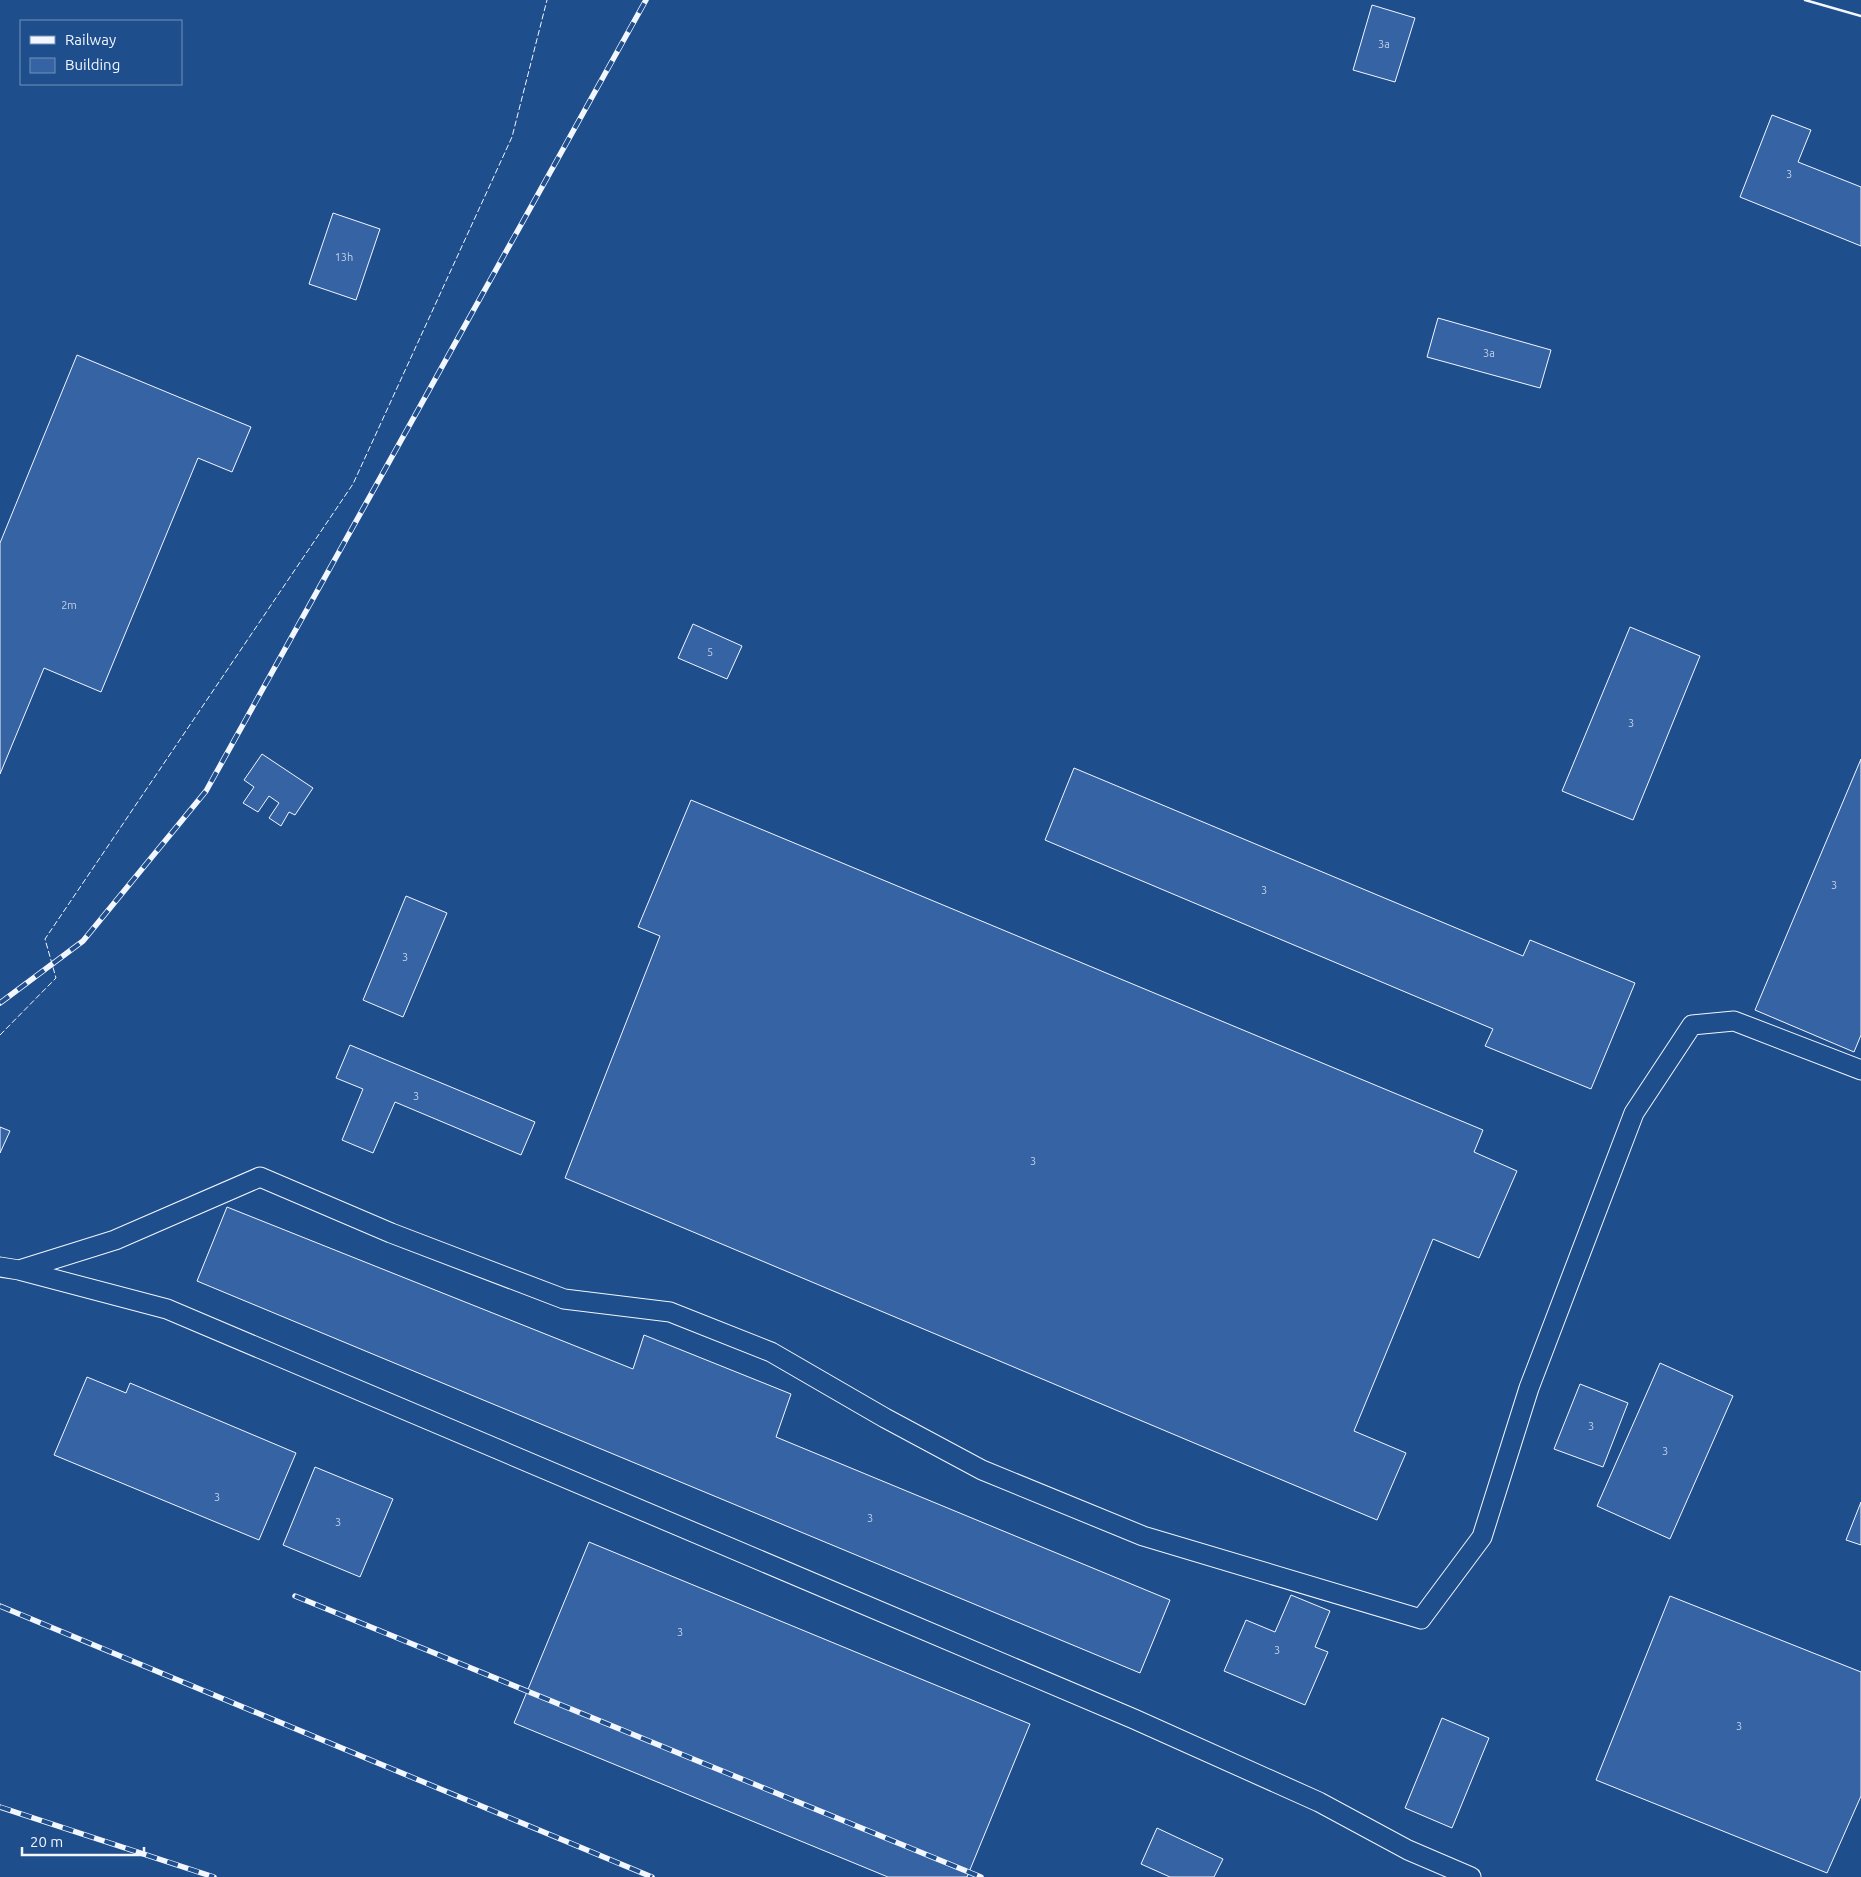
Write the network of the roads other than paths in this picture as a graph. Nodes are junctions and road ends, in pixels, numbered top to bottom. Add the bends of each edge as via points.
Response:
1 (1861, 1070) edge
2 (0, 1267) edge
3 (19, 1270) junction
4 (1471, 1877) edge

1 - 3 lane via 1734,1021 1692,1025 1634,1113 1529,1388 1482,1537 1421,1619 1143,1536 982,1470 771,1352 670,1312 564,1299 391,1233 260,1177 115,1240
2 - 3 lane
3 - 4 lane via 176,1313 1134,1719 1319,1802 1408,1850

